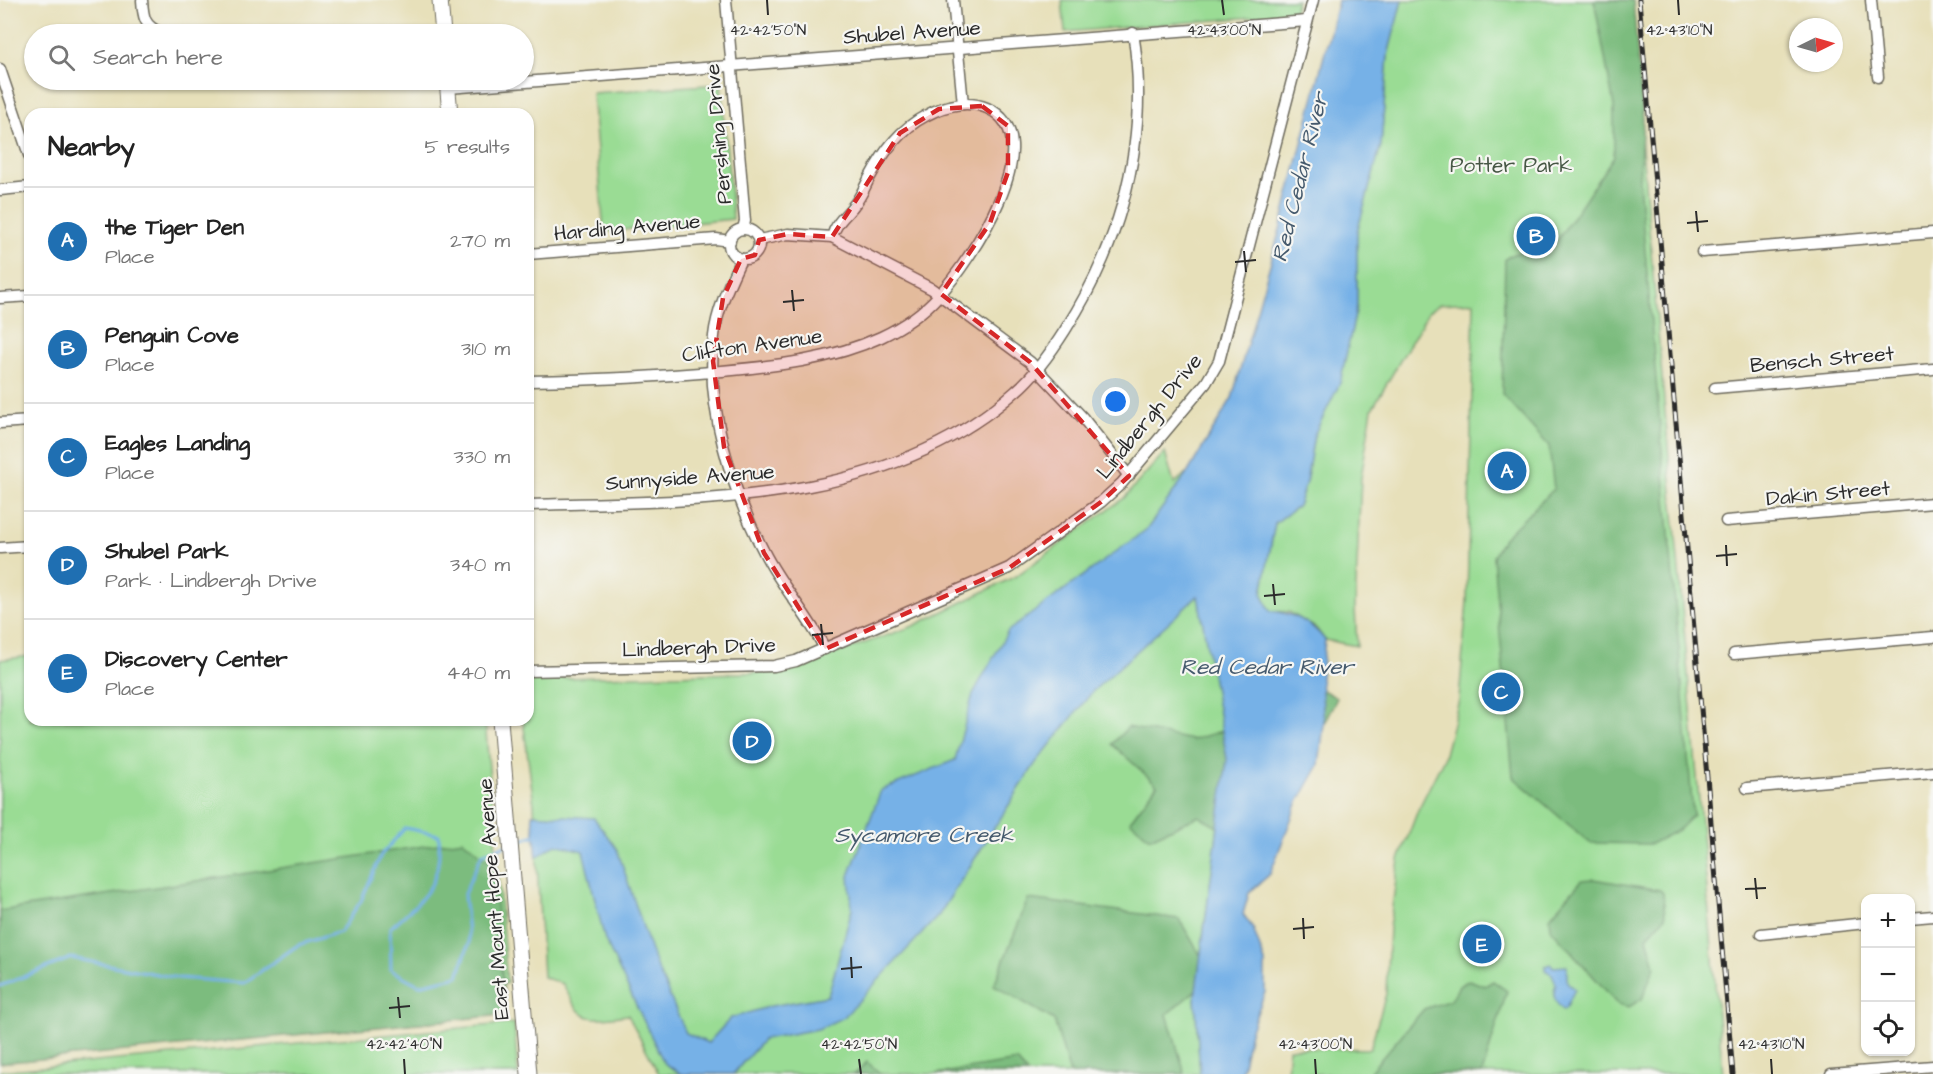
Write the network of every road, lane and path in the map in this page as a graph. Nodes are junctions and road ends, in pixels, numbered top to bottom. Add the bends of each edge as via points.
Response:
1 (142, 0) edge
2 (440, 0) edge
3 (726, 0) edge
4 (952, 0) edge
5 (1312, 0) edge
6 (1870, 0) edge
7 (1307, 21) junction
8 (147, 24) edge
9 (442, 24) edge
10 (1133, 33) junction
11 (956, 49) junction
12 (731, 66) junction
13 (0, 69) edge
14 (1878, 77) dead end
15 (534, 78) edge
16 (448, 90) edge
17 (963, 104) junction
18 (449, 108) edge
19 (24, 141) edge
20 (24, 188) edge
21 (0, 190) edge
22 (743, 229) junction
23 (1933, 233) edge
24 (832, 237) junction
25 (759, 240) junction
26 (730, 241) junction
27 (1702, 252) dead end
28 (534, 254) edge
29 (741, 259) junction
30 (940, 295) junction
31 (24, 296) edge
32 (0, 298) edge
33 (1933, 369) edge
34 (1037, 370) junction
35 (713, 372) junction
36 (534, 381) edge
37 (1715, 388) dead end
38 (24, 421) edge
39 (0, 423) edge
40 (1129, 476) junction
41 (740, 497) junction
42 (1933, 503) edge
43 (534, 506) edge
44 (1725, 521) dead end
45 (24, 546) edge
46 (0, 548) edge
47 (1933, 637) edge
48 (825, 649) junction
49 (1734, 654) dead end
50 (534, 671) edge
51 (501, 726) edge
52 (1933, 772) edge
53 (1747, 788) dead end
54 (1933, 916) edge
55 (1915, 918) edge
56 (1861, 924) edge
57 (1761, 934) dead end
58 (1933, 1066) edge
59 (529, 1074) edge
60 (1831, 1074) edge

1 - 8 street
2 - 9 street
3 - 12 street, Pershing Drive
4 - 11 street
5 - 7 street, Lindbergh Drive
6 - 14 street
7 - 10 street, Shubel Avenue
7 - 40 street, Lindbergh Drive via 1219,361 1206,383
10 - 11 street, Shubel Avenue
10 - 34 street, Sunnyside Avenue via 1136,132 1124,206 1093,282
11 - 12 street, Shubel Avenue
11 - 17 street
12 - 15 street, Shubel Avenue
12 - 22 street, Pershing Drive
13 - 19 street
16 - 18 street
17 - 24 street via 939,109 900,133 882,155 855,204 838,221
17 - 30 street, Clifton Avenue via 982,106 1003,118 1011,152 1002,197 990,223
20 - 21 street
22 - 25 street
22 - 26 street
23 - 27 street
24 - 25 street via 788,234
24 - 30 street
25 - 29 street via 755,255
26 - 28 street, Harding Avenue
26 - 29 street via 733,254
29 - 35 street via 723,298 714,336
30 - 34 street
30 - 35 street, Clifton Avenue via 909,321 881,337 845,350 785,364
31 - 32 street
33 - 37 street, Bensch Street
34 - 40 street via 1083,418
34 - 41 street, Sunnyside Avenue via 989,414 891,464 831,481
35 - 36 street, Clifton Avenue
35 - 41 street via 724,447
38 - 39 street
40 - 48 street, Lindbergh Drive via 1101,502 1009,568
41 - 43 street, Sunnyside Avenue
41 - 48 street via 764,553 811,621
42 - 44 street, Dakin Street
45 - 46 street
47 - 49 street
48 - 50 street, Lindbergh Drive via 774,666
51 - 59 street, East Mount Hope Avenue
52 - 53 street
54 - 55 street
56 - 57 street
58 - 60 street

